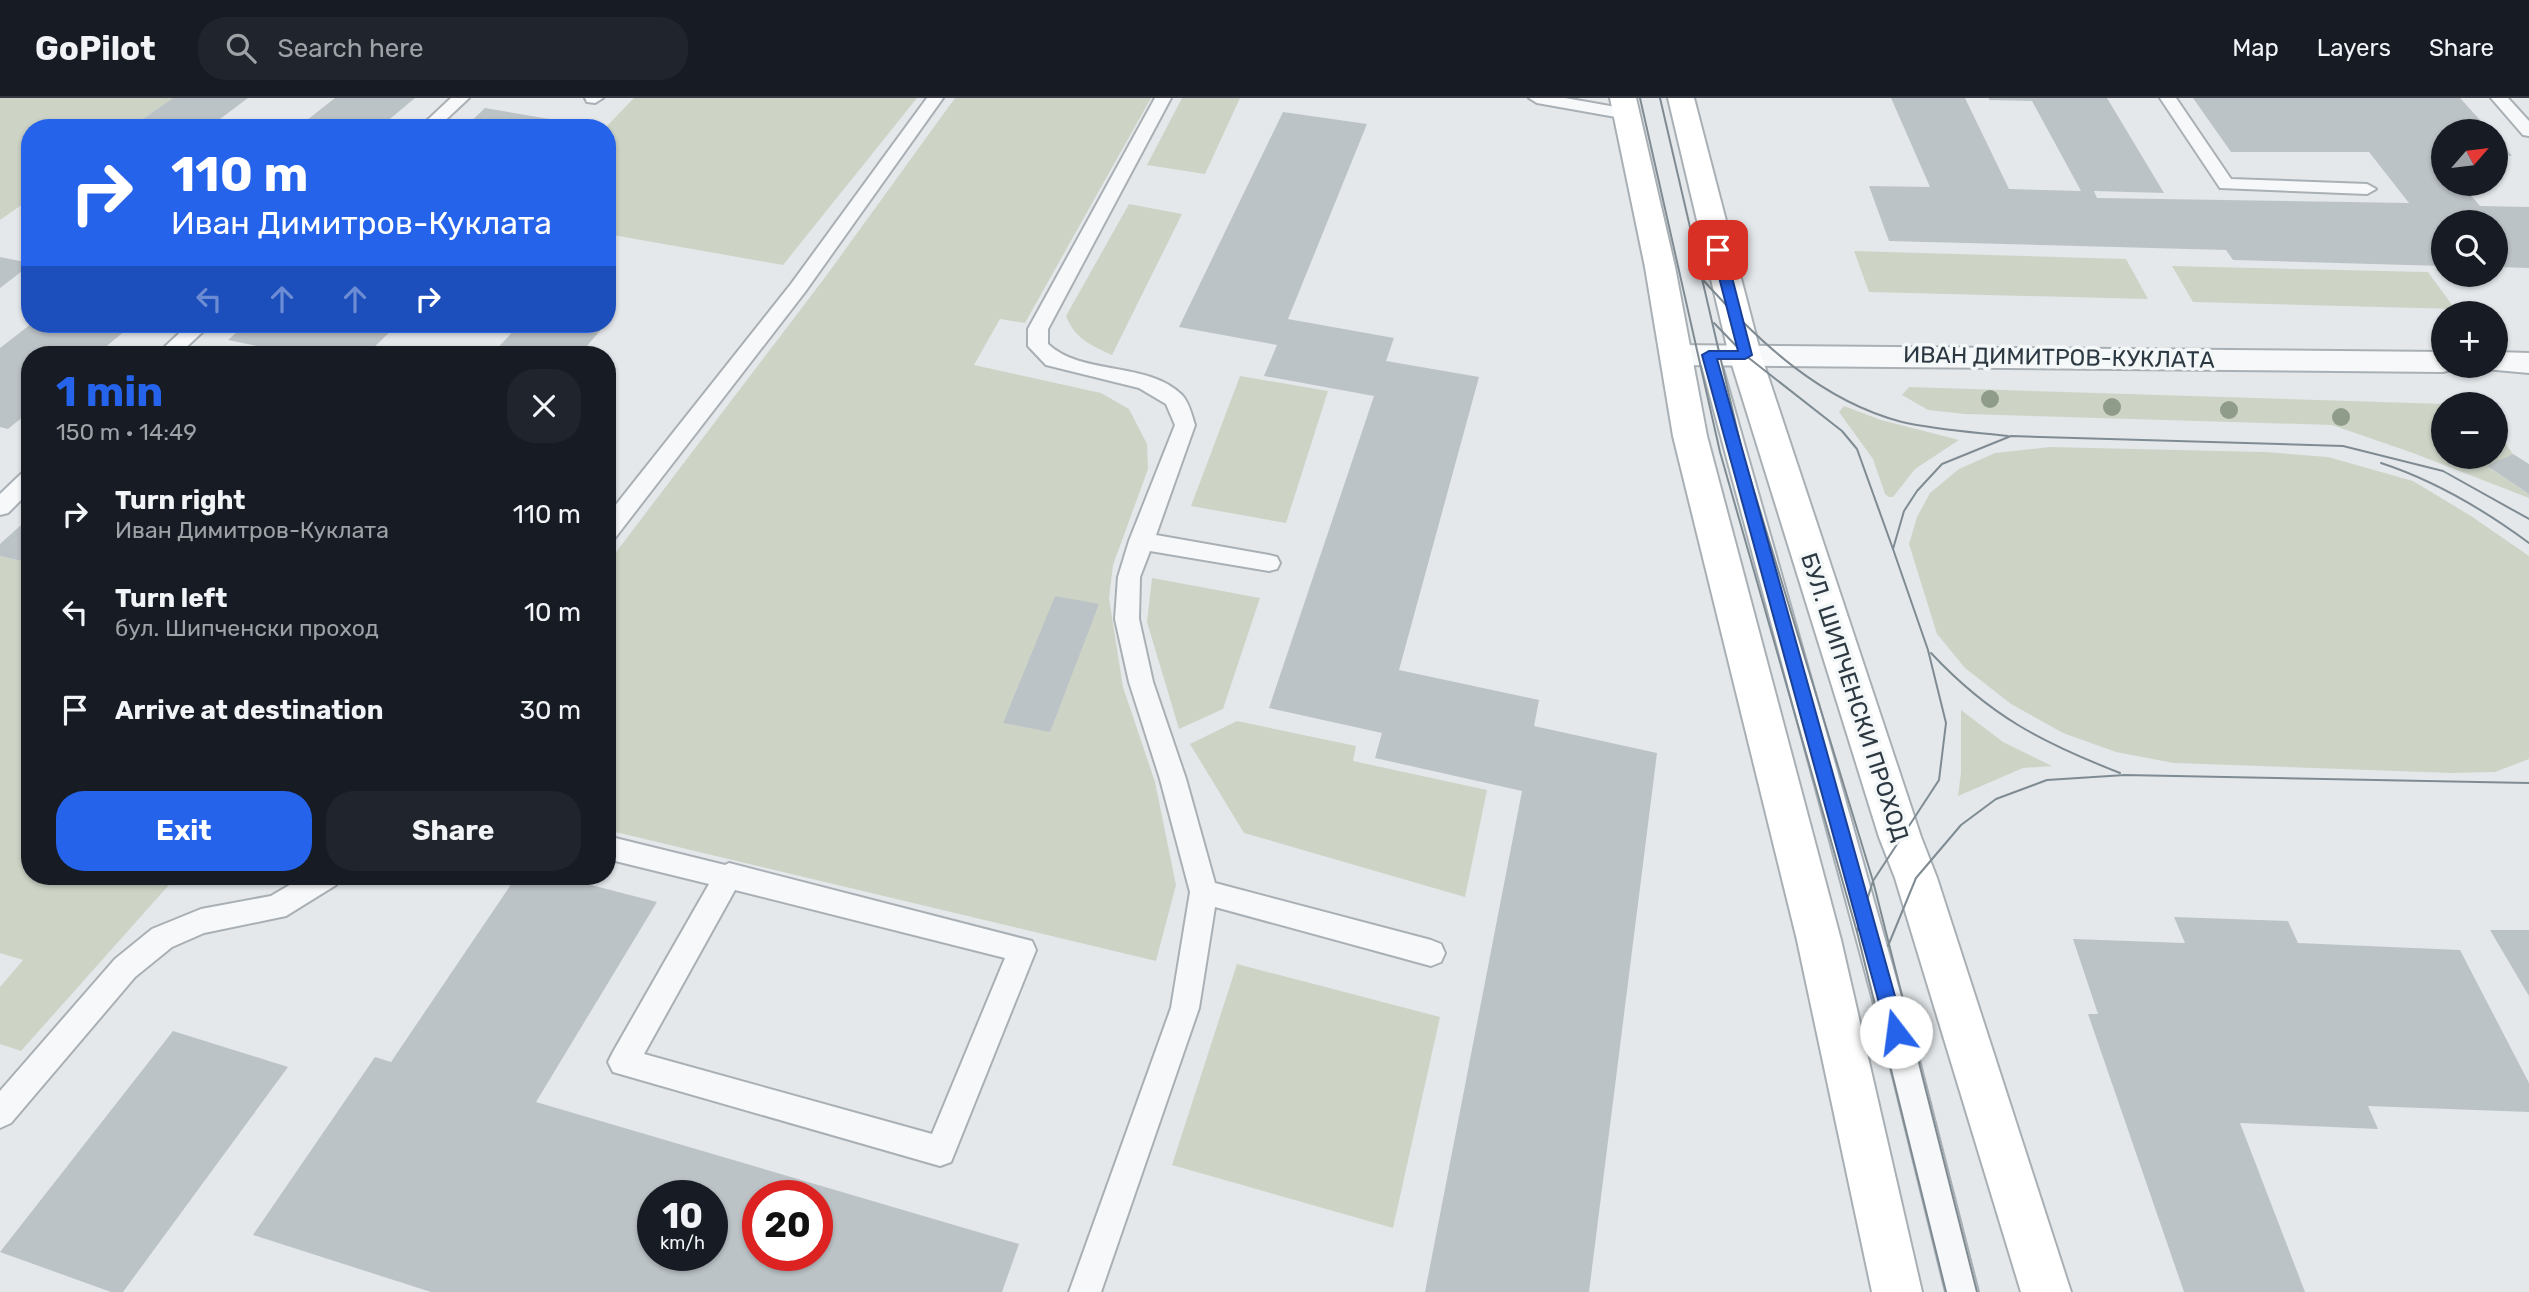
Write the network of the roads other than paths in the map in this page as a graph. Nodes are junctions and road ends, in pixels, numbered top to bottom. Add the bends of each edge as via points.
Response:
1 (461, 98) edge
2 (935, 98) edge
3 (1163, 98) edge
4 (1536, 98) edge
5 (1681, 98) edge
6 (2168, 98) edge
7 (2499, 98) edge
8 (1625, 106) edge
9 (437, 119) edge
10 (2529, 131) edge
11 (2367, 189) dead end
12 (191, 333) edge
13 (176, 346) edge
14 (1692, 355) junction
15 (1745, 355) junction
16 (2431, 362) edge
17 (2508, 362) edge
18 (2529, 363) edge
19 (21, 487) edge
20 (0, 507) edge
21 (616, 521) edge
22 (1140, 541) junction
23 (1269, 563) dead end
24 (616, 848) edge
25 (729, 875) junction
26 (313, 885) edge
27 (1204, 892) junction
28 (1431, 953) dead end
29 (0, 1113) edge
30 (1084, 1292) edge
31 (1897, 1292) edge
32 (1962, 1292) edge
33 (2046, 1292) edge

1 - 9 lane
2 - 21 lane via 798,288
3 - 22 lane via 1038,329 1038,346 1054,360 1146,383 1175,400 1185,425
4 - 8 lane
5 - 15 main road, БУЛ. ШИПЧЕНСКИ ПРОХОД
6 - 11 lane via 2226,184
7 - 10 lane
8 - 14 main road via 1660,267
12 - 13 lane
14 - 15 street, ИВАН ДИМИТРОВ-КУКЛАТА
14 - 31 main road via 1690,436 1819,940
14 - 32 lane via 1903,1056
15 - 16 street, ИВАН ДИМИТРОВ-КУКЛАТА
15 - 33 main road, БУЛ. ШИПЧЕНСКИ ПРОХОД
17 - 18 street
19 - 20 lane
22 - 23 lane
22 - 27 lane via 1129,577 1127,618 1141,682
24 - 25 lane
25 - 25 lane via 1022,950 940,1151 623,1062
26 - 29 lane via 276,907 201,921 162,938 125,968
27 - 28 lane
27 - 30 lane via 1185,1008

